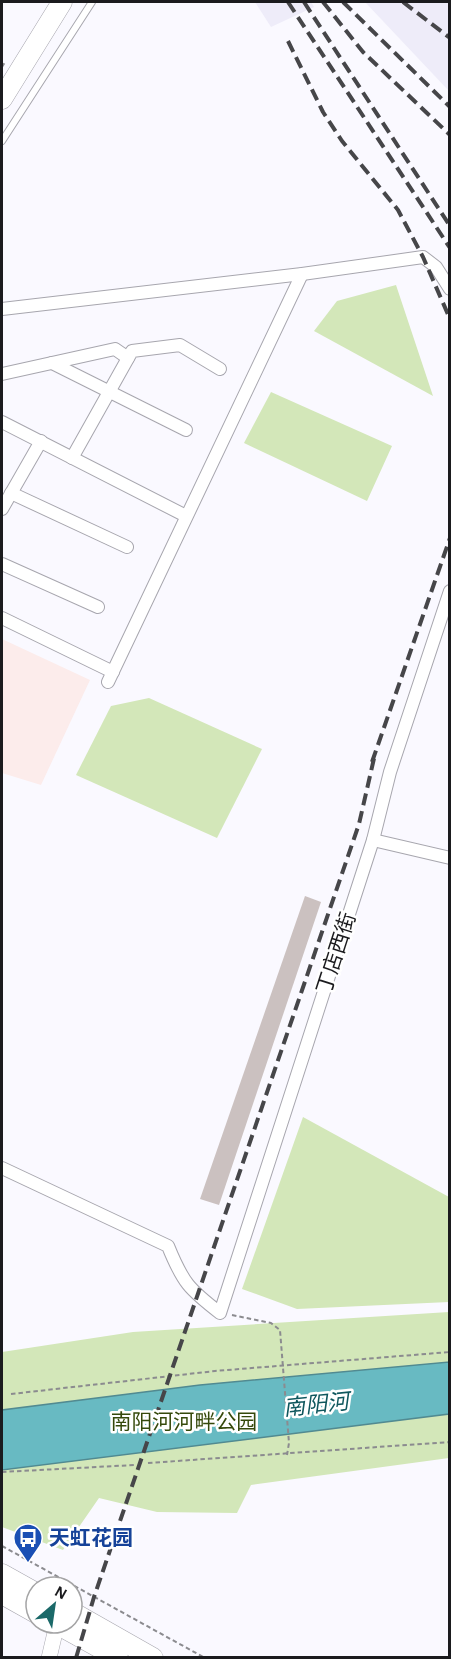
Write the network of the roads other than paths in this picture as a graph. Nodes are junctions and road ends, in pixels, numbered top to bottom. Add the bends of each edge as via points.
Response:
1 (57, 2) edge
2 (62, 2) edge
3 (92, 2) edge
4 (2, 86) edge
5 (2, 99) edge
6 (2, 141) edge
7 (302, 274) junction
8 (450, 289) edge
9 (2, 309) edge
10 (129, 358) junction
11 (51, 363) junction
12 (220, 369) dead end
13 (2, 374) edge
14 (110, 391) junction
15 (2, 422) edge
16 (186, 430) dead end
17 (41, 441) junction
18 (72, 458) junction
19 (11, 493) junction
20 (2, 509) edge
21 (186, 516) junction
22 (127, 547) dead end
23 (2, 564) edge
24 (450, 591) edge
25 (98, 607) dead end
26 (2, 618) edge
27 (373, 840) junction
28 (450, 858) edge
29 (2, 1167) edge
30 (2, 1574) edge
31 (24, 1586) edge
32 (2, 1594) edge
33 (24, 1606) edge
34 (84, 1630) edge
35 (56, 1635) edge
36 (84, 1635) edge
37 (49, 1658) edge
38 (118, 1658) edge
39 (153, 1658) edge

1 - 4 main road
2 - 5 main road
3 - 6 lane
7 - 8 street via 423,257 436,267
7 - 9 street
7 - 21 street
10 - 11 street via 115,349
10 - 12 street via 132,351 180,345
10 - 14 street
11 - 13 street
11 - 14 street
14 - 16 street
14 - 18 street
15 - 17 street
17 - 18 street
17 - 19 street
18 - 21 street
19 - 20 street
19 - 22 street
21 - 26 street via 110,677
23 - 25 street
24 - 27 street, 丁店西街 via 390,772
27 - 28 street
27 - 29 street, 丁店西街 via 220,1313 180,1277 168,1246
30 - 31 main road
32 - 33 main road
34 - 39 main road
35 - 37 street
36 - 38 main road

